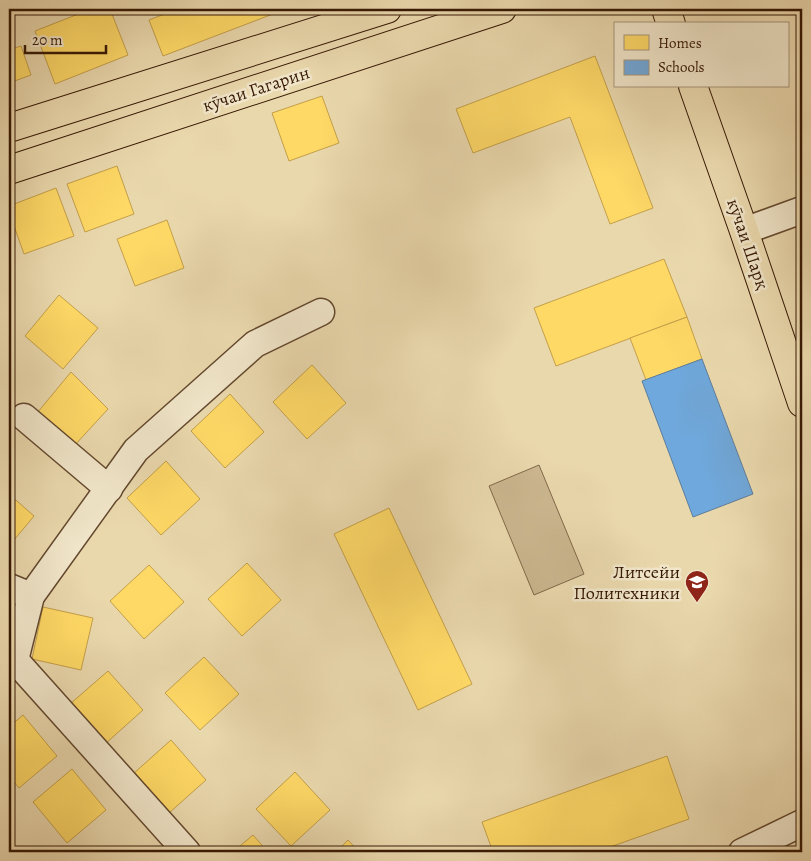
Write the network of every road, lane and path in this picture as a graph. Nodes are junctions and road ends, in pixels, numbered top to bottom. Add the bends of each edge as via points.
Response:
1 (387, 9) edge
2 (502, 9) edge
3 (666, 9) edge
4 (670, 22) edge
5 (694, 88) edge
6 (9, 128) edge
7 (9, 170) edge
8 (802, 210) edge
9 (744, 231) junction
10 (321, 312) dead end
11 (801, 393) edge
12 (24, 417) dead end
13 (109, 488) junction
14 (20, 591) edge
15 (12, 663) edge
16 (802, 823) edge
17 (187, 852) edge
18 (742, 852) edge

1 - 6 main road, кӯчаи Гагарин
2 - 7 main road, кӯчаи Гагарин
3 - 4 main road
5 - 9 main road, кӯчаи Шарқ
8 - 9 street
9 - 11 main road, кӯчаи Шарқ
10 - 13 street via 255,344 136,450
12 - 13 street
13 - 14 street
14 - 15 street
15 - 17 street
16 - 18 street

